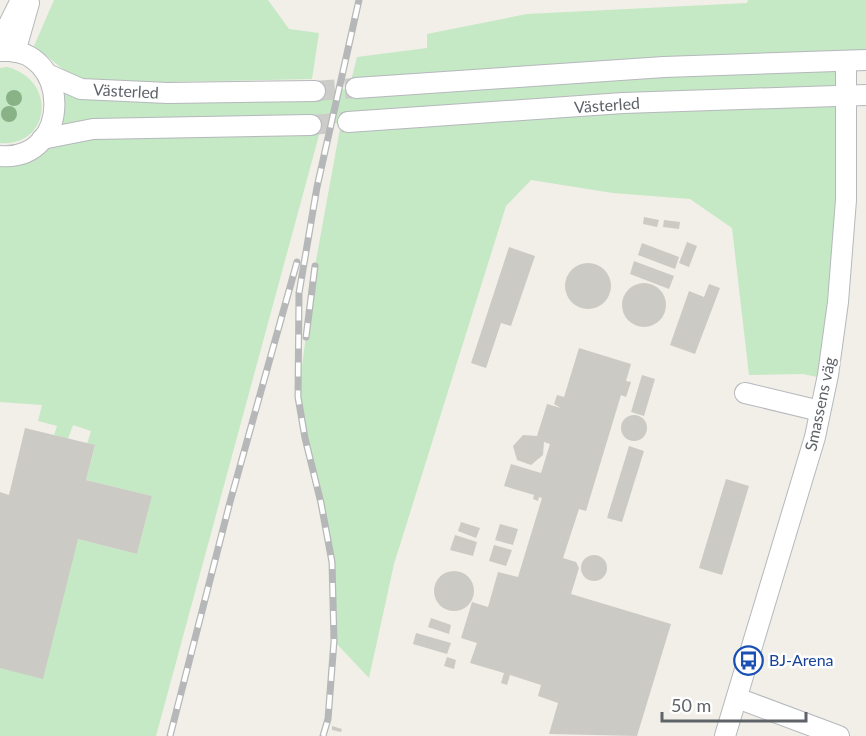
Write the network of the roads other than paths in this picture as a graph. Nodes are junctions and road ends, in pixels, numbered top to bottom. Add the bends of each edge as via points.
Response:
1 (21, 0) edge
2 (30, 0) edge
3 (7, 51) edge
4 (866, 60) edge
5 (846, 61) junction
6 (47, 74) junction
7 (356, 88) tunnel mouth
8 (315, 91) tunnel mouth
9 (856, 95) edge
10 (348, 122) tunnel mouth
11 (311, 125) tunnel mouth
12 (42, 139) junction
13 (0, 156) edge
14 (745, 393) dead end
15 (820, 411) junction
16 (737, 698) junction
17 (725, 736) edge
18 (839, 736) edge

1 - 3 street via 6,30
2 - 3 street
3 - 6 street, Västerled via 27,57
4 - 5 street, Västerled
5 - 7 street, Västerled via 664,67
5 - 9 street, Smassens väg
6 - 8 street, Västerled via 81,89 168,93
6 - 12 street via 56,106
9 - 10 street, Västerled via 623,103
9 - 15 street, Smassens väg via 839,291
11 - 12 street via 93,129
12 - 13 street via 19,154
14 - 15 street
15 - 16 street, Smassens väg
16 - 17 street, Smassens väg
16 - 18 street

